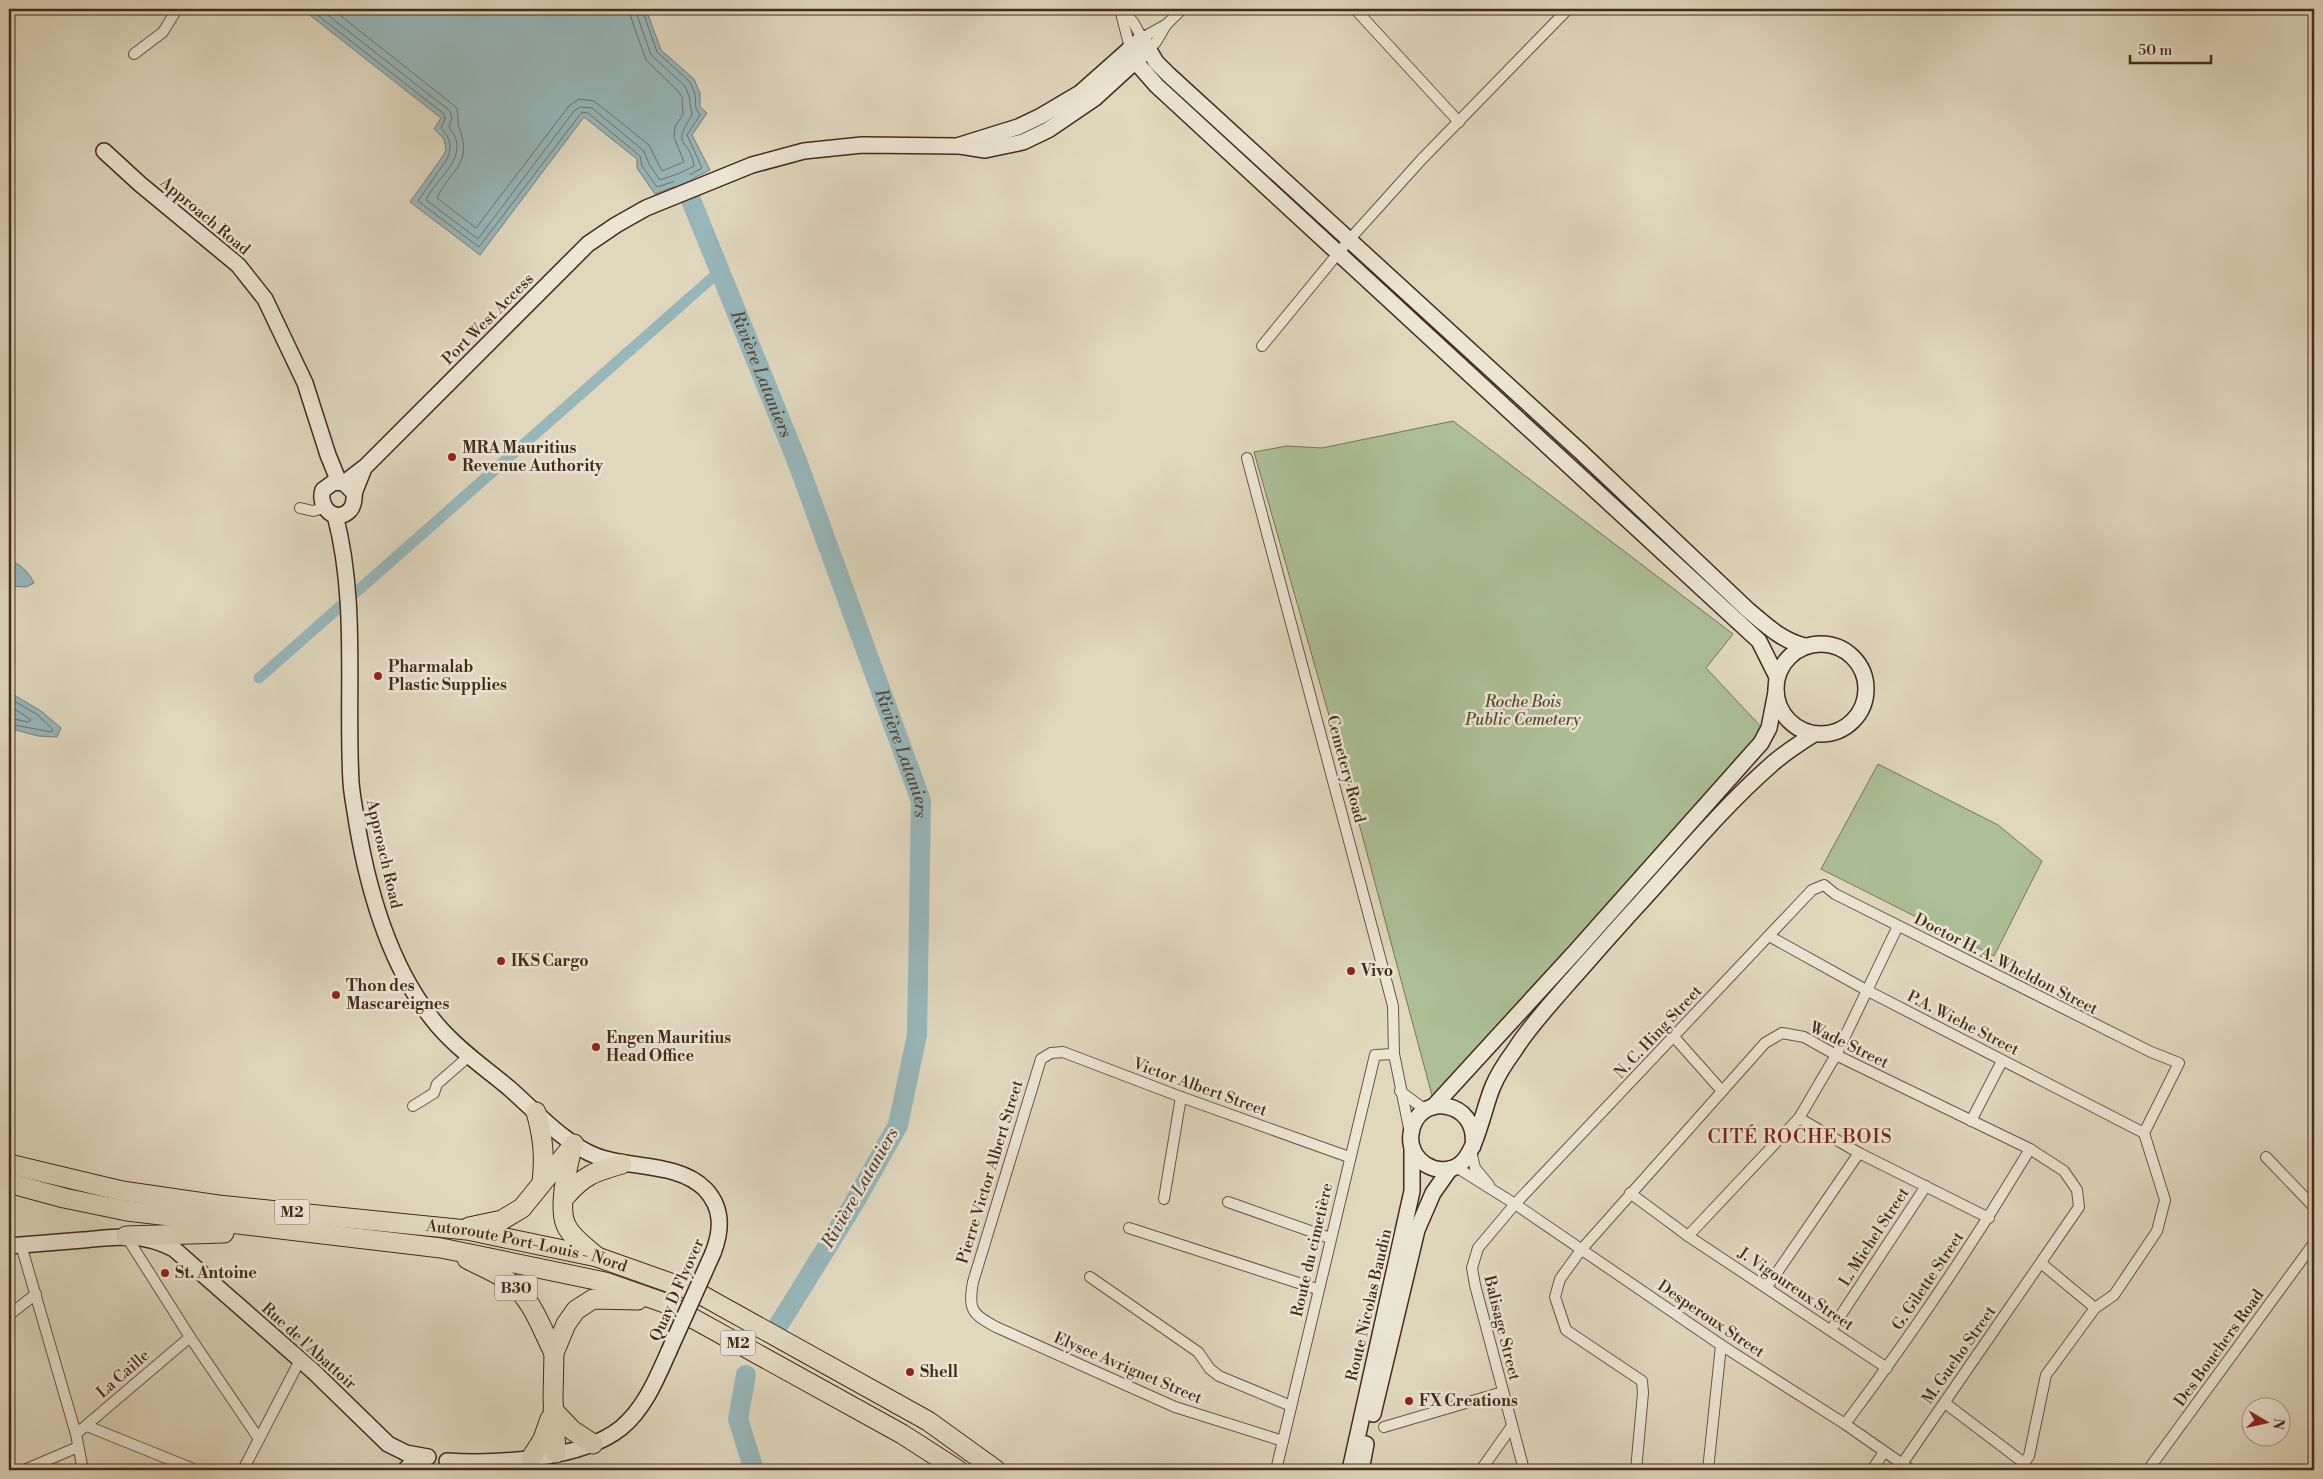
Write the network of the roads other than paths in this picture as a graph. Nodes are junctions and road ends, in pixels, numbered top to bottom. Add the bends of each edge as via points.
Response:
1 (177, 9) edge
2 (1121, 9) edge
3 (1182, 9) edge
4 (1355, 9) edge
5 (1568, 9) edge
6 (1146, 44) junction
7 (134, 54) dead end
8 (1133, 54) junction
9 (1459, 122) junction
10 (104, 151) dead end
11 (1349, 240) junction
12 (1337, 254) junction
13 (1262, 346) dead end
14 (1247, 458) dead end
15 (340, 486) junction
16 (300, 508) dead end
17 (336, 511) junction
18 (1805, 646) junction
19 (1776, 684) junction
20 (1814, 734) junction
21 (1824, 885) joint
22 (1898, 926) junction
23 (1770, 936) junction
24 (1868, 991) junction
25 (1674, 1037) junction
26 (1394, 1054) junction
27 (1836, 1056) junction
28 (468, 1057) junction
29 (1041, 1059) joint
30 (2002, 1061) junction
31 (1400, 1091) junction
32 (1722, 1091) junction
33 (1181, 1097) junction
34 (413, 1106) dead end
35 (1430, 1108) junction
36 (536, 1112) junction
37 (1799, 1118) junction
38 (1971, 1121) junction
39 (2144, 1133) junction
40 (1411, 1141) junction
41 (574, 1144) junction
42 (1472, 1149) junction
43 (2030, 1149) junction
44 (1858, 1152) junction
45 (1350, 1157) junction
46 (2266, 1157) dead end
47 (9, 1164) edge
48 (622, 1164) junction
49 (1453, 1168) junction
50 (542, 1182) junction
51 (9, 1183) edge
52 (1926, 1186) junction
53 (2077, 1190) joint
54 (1495, 1192) junction
55 (1630, 1193) junction
56 (565, 1197) junction
57 (1164, 1199) dead end
58 (1228, 1202) dead end
59 (1515, 1204) junction
60 (2314, 1207) edge
61 (1989, 1218) junction
62 (1129, 1228) dead end
63 (460, 1229) junction
64 (326, 1234) junction
65 (126, 1236) junction
66 (1688, 1236) junction
67 (1330, 1238) junction
68 (2314, 1243) edge
69 (15, 1245) edge
70 (450, 1250) junction
71 (1581, 1250) junction
72 (597, 1257) junction
73 (2041, 1263) junction
74 (1090, 1277) dead end
75 (1767, 1287) junction
76 (1318, 1289) junction
77 (36, 1294) junction
78 (970, 1300) joint
79 (665, 1303) junction
80 (2095, 1308) junction
81 (9, 1315) edge
82 (1831, 1330) junction
83 (190, 1337) junction
84 (1721, 1345) junction
85 (554, 1354) junction
86 (300, 1360) junction
87 (1887, 1368) junction
88 (1503, 1392) junction
89 (1945, 1402) junction
90 (1291, 1406) junction
91 (553, 1410) junction
92 (1845, 1424) junction
93 (87, 1426) junction
94 (1512, 1426) junction
95 (1384, 1428) dead end
96 (76, 1434) junction
97 (258, 1439) junction
98 (1283, 1441) junction
99 (388, 1444) junction
100 (593, 1444) junction
101 (78, 1448) junction
102 (1884, 1452) junction
103 (556, 1454) junction
104 (428, 1457) junction
105 (530, 1459) junction
106 (451, 1466) edge
107 (1907, 1467) edge
108 (2022, 1467) edge
109 (184, 1468) edge
110 (24, 1470) edge
111 (83, 1470) edge
112 (196, 1470) edge
113 (242, 1470) edge
114 (399, 1470) edge
115 (405, 1470) edge
116 (511, 1470) edge
117 (958, 1470) edge
118 (996, 1470) edge
119 (1276, 1470) edge
120 (1350, 1470) edge
121 (1360, 1470) edge
122 (1481, 1470) edge
123 (1524, 1470) edge
124 (1636, 1470) edge
125 (1708, 1470) edge
126 (1872, 1470) edge
127 (2148, 1470) edge

1 - 7 street via 163,32
2 - 6 street
2 - 8 street
3 - 6 street via 1156,42
4 - 9 street
5 - 9 street
6 - 8 main road, Port West Access
6 - 11 main road via 1156,62 1169,75
8 - 12 main road via 1157,86
8 - 15 main road, Port West Access via 1095,98 1048,130 1023,142 985,150 957,146 862,145 804,151 738,170 646,208 588,244 365,467
9 - 11 street
10 - 15 main road, Approach Road via 238,265 265,299 305,384
11 - 12 street
11 - 18 main road via 1748,610 1774,632
12 - 13 street
12 - 19 main road via 1758,641
14 - 26 street, Cemetery Road via 1391,997
15 - 17 main road via 354,502
15 - 17 main road via 322,495
16 - 17 street
17 - 28 main road, Approach Road via 344,545 348,615 351,785 375,905 419,1001
18 - 19 main road via 1783,664
18 - 20 main road via 1835,645 1849,652 1865,678 1866,694 1853,721 1840,730
19 - 20 main road via 1779,706 1786,718 1798,728
19 - 35 main road via 1769,728 1755,749 1575,952
20 - 42 main road via 1771,764 1721,815 1536,1020 1494,1084
21 - 22 street, Doctor H. A. Wheldon Street via 1835,894
21 - 23 street, N. C. Hing Street via 1812,890
22 - 24 street
22 - 39 street, Doctor H. A. Wheldon Street via 2178,1063
23 - 24 street, P.A. Wiehe Street
23 - 25 street, N. C. Hing Street
24 - 27 street
24 - 30 street, P.A. Wiehe Street
25 - 32 street
25 - 59 street, N. C. Hing Street
26 - 31 street, Cemetery Road
26 - 45 street, Route du cimetière via 1375,1055
27 - 32 street, Wade Street via 1804,1037 1782,1034 1765,1042
27 - 37 street
27 - 38 street, Wade Street
28 - 34 street via 437,1084 434,1093
28 - 36 main road, Approach Road
29 - 33 street, Victor Albert Street via 1051,1053 1063,1052
29 - 78 street, Pierre Victor Albert Street
30 - 38 street
30 - 39 street, P.A. Wiehe Street
31 - 35 street via 1420,1106
31 - 40 street, Cemetery Road
32 - 55 street, Wade Street
33 - 45 street, Victor Albert Street
33 - 57 street
35 - 40 main road via 1413,1125
35 - 42 main road via 1449,1106 1459,1110 1473,1131
36 - 41 main road, Quay D Flyover
36 - 50 highway via 543,1135
37 - 44 street
37 - 66 street
38 - 43 street, Wade Street
39 - 80 street via 2165,1200 2157,1231 2114,1296
40 - 49 main road via 1416,1156 1424,1164 1433,1168
40 - 120 main road, Route Nicolas Baudin via 1412,1191
41 - 48 main road, Quay D Flyover via 594,1156
41 - 50 highway
41 - 56 highway via 566,1169
42 - 49 main road via 1469,1156
42 - 54 street via 1475,1168
43 - 53 street, Wade Street via 2064,1170
43 - 61 street, G. Gilette Street
44 - 52 street
44 - 75 street
45 - 67 street, Route du cimetière
46 - 60 street
47 - 63 highway, Autoroute Port-Louis - Nord / M2 via 122,1191 218,1205
48 - 56 highway via 592,1172 579,1180
48 - 100 main road, Quay D Flyover, bridge via 667,1170 704,1188 716,1203 720,1234 699,1289 640,1407 621,1428
49 - 54 street, Desperoux Street
49 - 121 main road, Route Nicolas Baudin via 1433,1193 1417,1230
50 - 63 highway via 522,1208 502,1220
51 - 64 highway, Autoroute Port-Louis - Nord / M2 via 127,1210
52 - 61 street
52 - 82 street, L. Michel Street
53 - 73 street, M. Gueho Street via 2079,1207
54 - 59 street, Desperoux Street
55 - 66 street, J. Vigoureux Street
55 - 71 street, Wade Street
56 - 72 highway via 565,1225
58 - 67 street
59 - 71 street, Desperoux Street
59 - 88 street, Balisage Street via 1478,1248 1472,1268
61 - 87 street, G. Gilette Street
62 - 76 street
63 - 72 highway, Autoroute Port-Louis - Nord / M2
64 - 65 highway via 172,1233
64 - 70 highway, Autoroute Port-Louis - Nord / M2
65 - 69 main road, Rue de l'Abattoir
65 - 83 street
65 - 86 main road, Rue de l'Abattoir via 153,1240 174,1249
66 - 75 street, J. Vigoureux Street
67 - 76 street, Route du cimetière
68 - 127 street, Des Bouchers Road
69 - 77 street
70 - 79 highway, Autoroute Port-Louis - Nord / M2 via 605,1282
70 - 85 highway, B30 via 508,1281 518,1290 540,1322
71 - 84 street, Desperoux Street
71 - 124 street, Wade Street via 1560,1279 1555,1297 1566,1330 1642,1381
72 - 118 highway, Autoroute Port-Louis - Nord / M2 via 696,1292 928,1421
73 - 80 street
73 - 89 street, M. Gueho Street
74 - 90 street via 1198,1352 1219,1376
75 - 82 street, J. Vigoureux Street
76 - 90 street, Route du cimetière
77 - 81 street
77 - 96 street
78 - 98 street, Elysee Avrignet Street via 980,1318 1077,1364 1175,1406
79 - 85 highway via 593,1300 570,1317
79 - 117 highway, Autoroute Port-Louis - Nord / M2 via 902,1434
80 - 108 street via 2046,1375 2029,1456
82 - 87 street, J. Vigoureux Street
83 - 93 street, La Caille
83 - 97 street
84 - 92 street, Desperoux Street
84 - 125 street
85 - 91 highway
86 - 97 street
86 - 99 main road, Rue de l'Abattoir
87 - 92 street, G. Gilette Street
88 - 94 street, Balisage Street
88 - 95 street
89 - 107 street, M. Gueho Street
89 - 108 street
90 - 98 street, Route du cimetière
91 - 100 highway via 572,1430
91 - 103 highway
91 - 105 highway via 543,1439
92 - 102 street, Desperoux Street
93 - 96 street, La Caille
93 - 109 street
94 - 122 street
94 - 123 street, Balisage Street
96 - 101 street
97 - 113 street
98 - 119 street, Route du cimetière
99 - 104 main road, Rue de l'Abattoir via 406,1453
99 - 114 main road, Rue de l'Abattoir
100 - 103 main road, Quay D Flyover
101 - 110 street
101 - 111 street
102 - 107 street, Desperoux Street
102 - 126 street
103 - 105 main road, Quay D Flyover
104 - 106 main road, Rue de l'Abattoir
104 - 115 main road via 412,1463
105 - 106 main road, Quay D Flyover
105 - 116 main road
109 - 112 street

